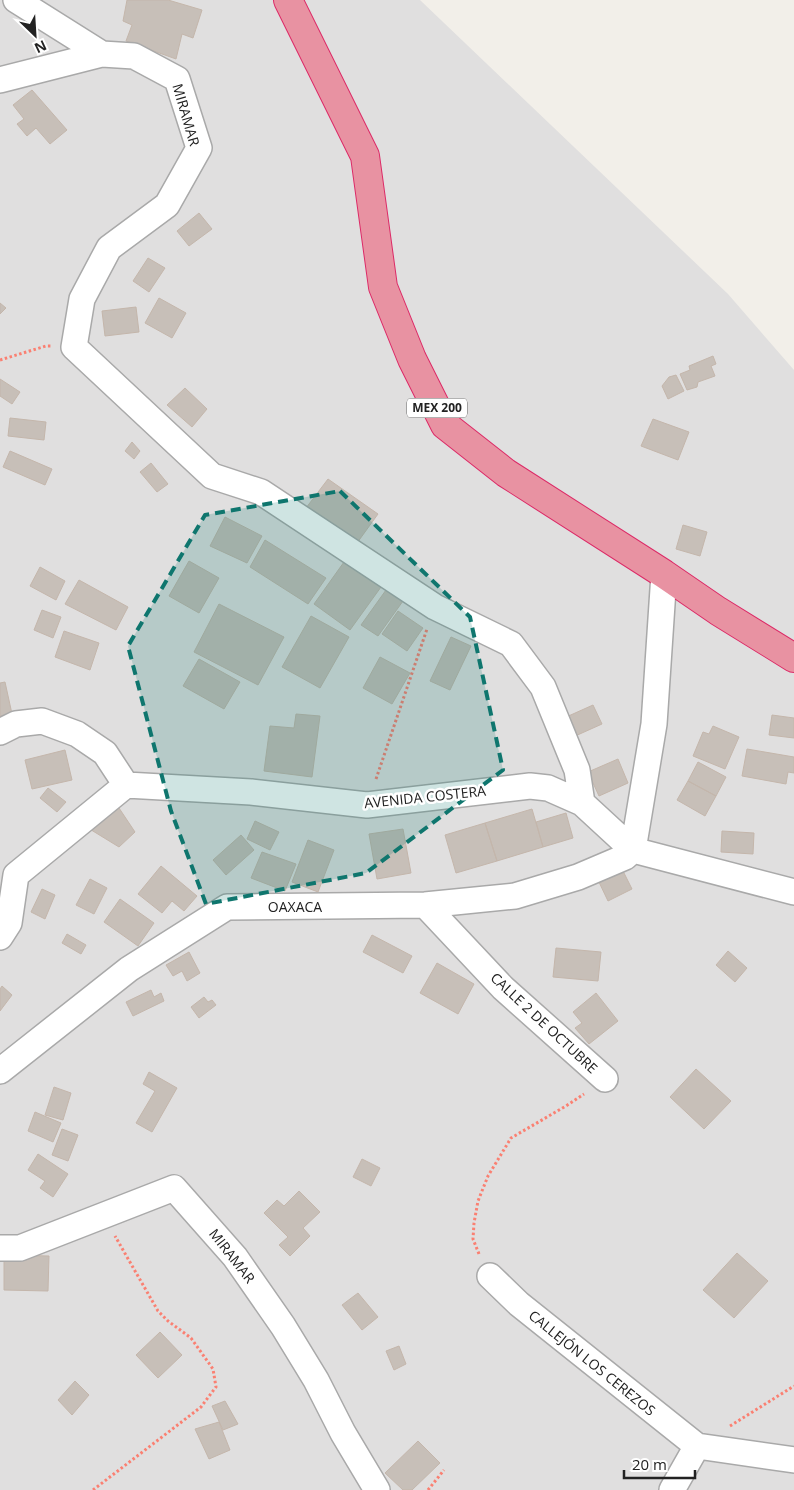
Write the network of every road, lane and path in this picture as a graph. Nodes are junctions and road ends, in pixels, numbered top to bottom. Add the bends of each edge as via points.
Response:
1 (16, 0) edge
2 (288, 0) edge
3 (102, 54) junction
4 (0, 80) edge
5 (74, 347) junction
6 (0, 360) edge
7 (664, 574) junction
8 (435, 607) junction
9 (794, 658) edge
10 (0, 732) edge
11 (126, 785) junction
12 (582, 803) junction
13 (367, 805) junction
14 (633, 850) junction
15 (794, 892) edge
16 (425, 905) junction
17 (0, 936) edge
18 (0, 1071) edge
19 (605, 1079) joint
20 (104, 1215) junction
21 (0, 1248) edge
22 (478, 1251) dead end
23 (490, 1276) dead end
24 (794, 1386) edge
25 (730, 1426) dead end
26 (697, 1446) junction
27 (794, 1460) edge
28 (444, 1470) dead end
29 (93, 1490) edge
30 (377, 1490) edge
31 (428, 1490) edge
32 (672, 1490) edge

1 - 3 street, MIRAMAR
2 - 7 highway, MEX 200 via 365,156 383,287 412,359 445,425 506,473
3 - 4 street
3 - 5 street, MIRAMAR via 134,56 178,79 199,148 167,206 109,248 82,299
5 - 6 path via 46,346
5 - 8 street via 212,476 261,492
7 - 9 highway, MEX 200
7 - 14 street via 654,724
8 - 12 street via 511,644 543,687 577,770
8 - 13 path
10 - 11 street via 16,724 42,721 77,734 105,753
11 - 13 street, AVENIDA COSTERA via 251,792
11 - 17 street via 16,875 9,923
12 - 13 street, AVENIDA COSTERA via 548,788 530,786
12 - 14 street, AVENIDA COSTERA
14 - 15 street
14 - 16 street, OAXACA via 625,857 578,877 515,896
16 - 18 street, OAXACA via 227,907 129,969
16 - 19 street, CALLE 2 DE OCTUBRE via 503,988
19 - 22 path, CALLE 2 DE OCTUBRE via 511,1138 488,1176 478,1201 473,1239
20 - 21 street, MIRAMAR via 20,1248
20 - 29 path via 158,1311 191,1338 212,1369 216,1387 201,1408
20 - 30 street, MIRAMAR via 174,1188 235,1257 284,1326
23 - 26 street, CALLEJÓN LOS CEREZOS via 519,1304
24 - 25 path
26 - 27 street
26 - 32 street
28 - 31 path

